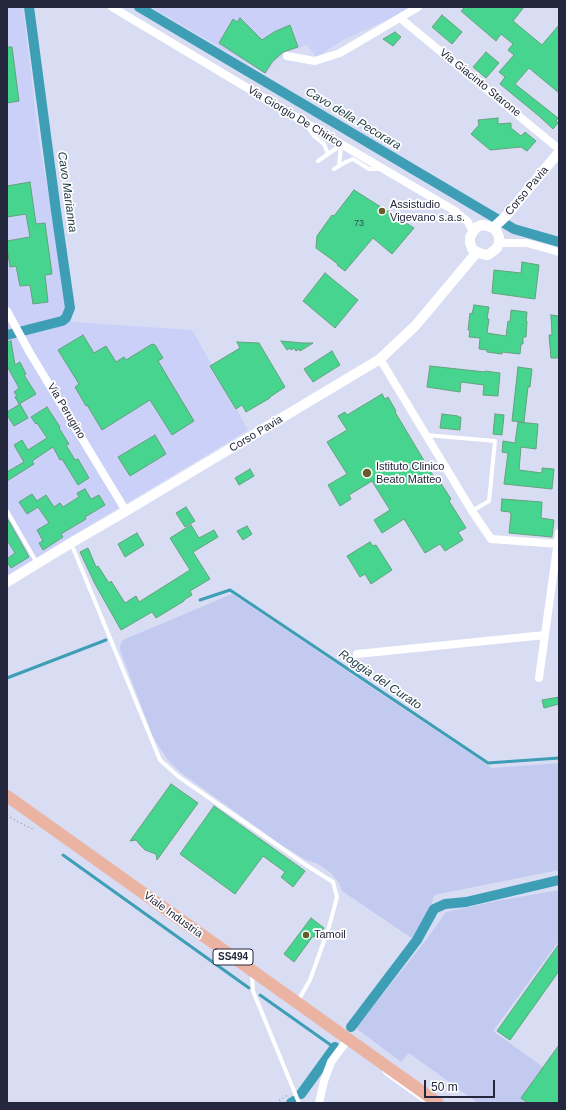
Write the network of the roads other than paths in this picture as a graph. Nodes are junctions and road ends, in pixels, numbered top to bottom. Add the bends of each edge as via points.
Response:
1 (112, 7) edge
2 (418, 7) edge
3 (400, 18) junction
4 (287, 56) dead end
5 (304, 122) junction
6 (341, 144) junction
7 (559, 149) edge
8 (559, 152) edge
9 (328, 154) junction
10 (318, 161) dead end
11 (339, 166) junction
12 (334, 168) dead end
13 (383, 169) junction
14 (494, 228) junction
15 (473, 232) junction
16 (499, 243) junction
17 (476, 252) junction
18 (559, 252) edge
19 (7, 311) edge
20 (380, 360) junction
21 (426, 435) junction
22 (7, 511) edge
23 (126, 511) junction
24 (472, 511) junction
25 (559, 533) edge
26 (71, 543) junction
27 (558, 544) edge
28 (38, 563) junction
29 (7, 582) edge
30 (545, 635) junction
31 (357, 654) dead end
32 (540, 678) dead end
33 (7, 791) edge
34 (7, 796) edge
35 (29, 812) junction
36 (251, 970) junction
37 (297, 1002) junction
38 (348, 1039) junction
39 (371, 1055) junction
40 (299, 1103) edge
41 (319, 1103) edge
42 (427, 1103) edge
43 (438, 1103) edge

1 - 5 street, Via Giorgio De Chirico
2 - 3 street
3 - 4 street via 340,53 315,61
3 - 7 street, Via Giacinto Starone
5 - 6 street, Via Giorgio De Chirico
5 - 9 lane via 324,144
6 - 9 lane
6 - 11 lane
6 - 13 street, Via Giorgio De Chirico
8 - 14 street, Corso Pavia
9 - 10 lane
11 - 12 lane
11 - 13 lane via 353,159 369,169
13 - 15 street, Via Giorgio De Chirico via 455,211 468,222
14 - 15 street via 482,225
14 - 16 street
15 - 17 street via 470,243
16 - 17 street via 488,255
16 - 18 street via 527,243
17 - 20 street, Corso Pavia via 416,325
19 - 23 street, Via Perugino
20 - 21 street
20 - 23 street, Corso Pavia
21 - 24 street
21 - 24 lane via 495,441 489,501
22 - 28 lane
23 - 26 street, Corso Pavia
24 - 27 street via 491,539
25 - 27 street
26 - 28 street, Corso Pavia
26 - 37 lane via 160,760 179,777 333,882 337,897 329,927 310,980
27 - 30 street
28 - 29 street, Corso Pavia
30 - 31 street
30 - 32 street
33 - 35 street
34 - 35 main road, Viale Industria / SS494
35 - 36 main road, Viale Industria / SS494
36 - 37 main road, Viale Industria / SS494
36 - 40 lane via 253,991
37 - 38 main road, Viale Industria / SS494
38 - 39 main road, Viale Industria / SS494
38 - 41 street via 331,1062
39 - 42 lane via 388,1075
39 - 43 main road, Viale Industria / SS494

